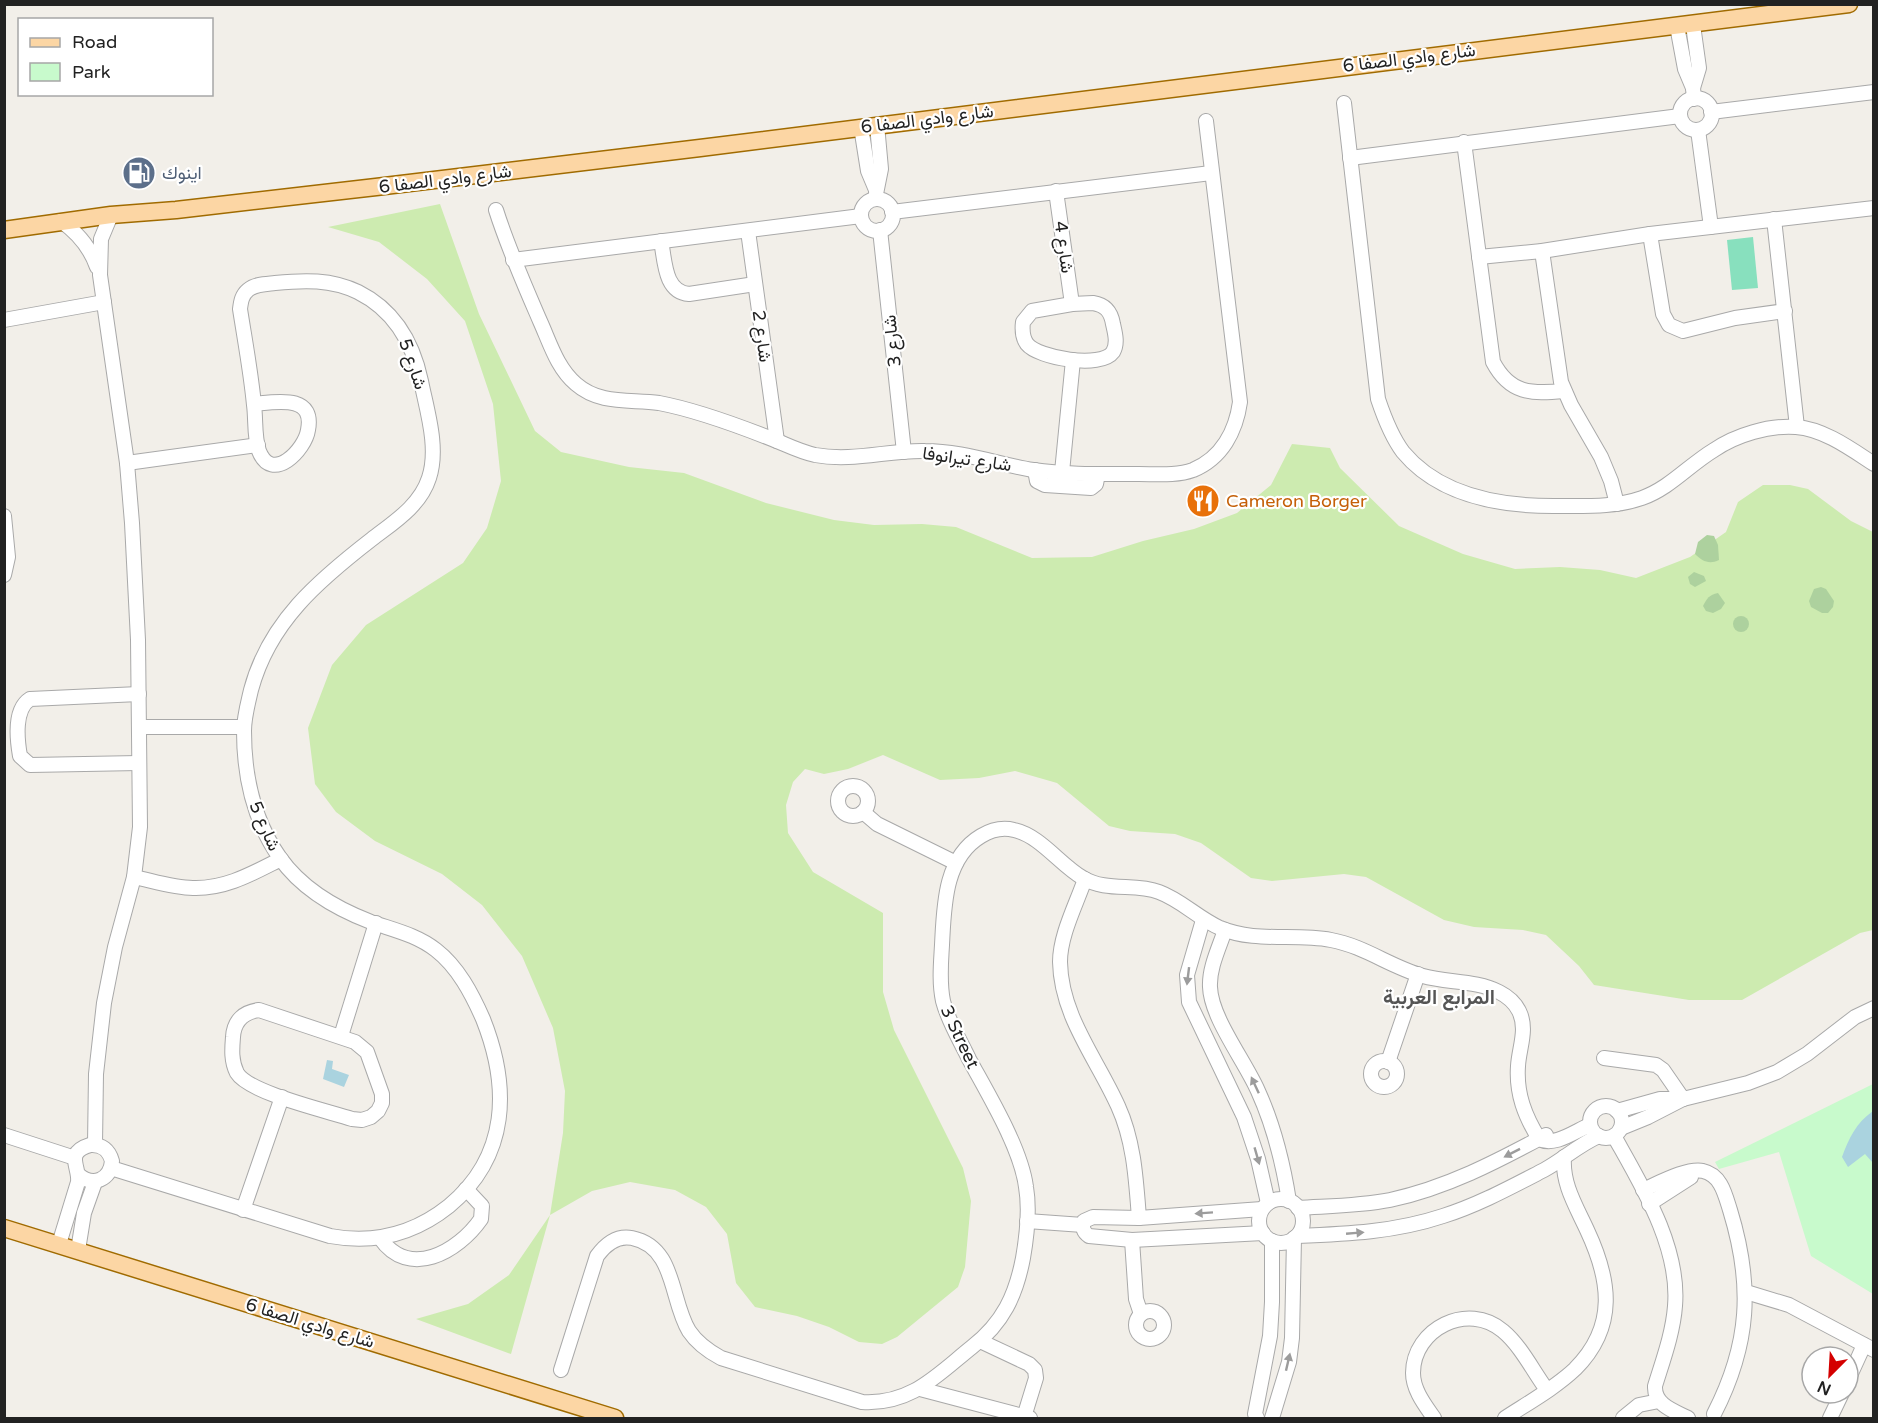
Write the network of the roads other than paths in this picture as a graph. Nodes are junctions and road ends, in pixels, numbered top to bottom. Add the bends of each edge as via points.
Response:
1 (1849, 4) edge
2 (1685, 25) junction
3 (1696, 44) junction
4 (1680, 46) junction
5 (1874, 92) edge
6 (1694, 93) junction
7 (1344, 103) dead end
8 (1711, 112) junction
9 (1680, 117) junction
10 (1206, 121) dead end
11 (869, 126) junction
12 (1698, 130) junction
13 (1464, 142) junction
14 (880, 146) junction
15 (865, 148) junction
16 (1350, 158) junction
17 (1211, 173) junction
18 (875, 191) junction
19 (1056, 191) junction
20 (1874, 208) edge
21 (496, 210) dead end
22 (892, 212) junction
23 (111, 215) junction
24 (861, 216) junction
25 (1774, 219) junction
26 (61, 221) junction
27 (1711, 227) junction
28 (880, 230) junction
29 (4, 231) edge
30 (748, 231) junction
31 (1650, 234) junction
32 (661, 241) junction
33 (1542, 251) junction
34 (1479, 257) junction
35 (513, 260) junction
36 (100, 275) junction
37 (755, 284) junction
38 (104, 302) junction
39 (1072, 304) junction
40 (1785, 311) junction
41 (4, 320) edge
42 (1073, 360) junction
43 (1564, 391) junction
44 (254, 404) junction
45 (1797, 427) junction
46 (777, 441) junction
47 (258, 445) junction
48 (904, 452) junction
49 (127, 463) junction
50 (1874, 464) edge
51 (1035, 470) junction
52 (1062, 472) junction
53 (1098, 474) junction
54 (1617, 504) junction
55 (4, 516) edge
56 (4, 575) edge
57 (139, 694) junction
58 (140, 727) junction
59 (244, 727) junction
60 (12, 731) edge
61 (139, 763) junction
62 (863, 813) dead end
63 (281, 860) junction
64 (956, 863) junction
65 (134, 877) junction
66 (1085, 879) junction
67 (1203, 920) junction
68 (376, 923) junction
69 (1225, 930) junction
70 (1418, 975) junction
71 (1874, 1008) edge
72 (341, 1036) junction
73 (1604, 1058) dead end
74 (1388, 1062) dead end
75 (282, 1097) junction
76 (1683, 1099) junction
77 (1632, 1105) junction
78 (1617, 1111) junction
79 (1638, 1122) junction
80 (1593, 1126) junction
81 (1618, 1132) junction
82 (4, 1135) edge
83 (1539, 1139) junction
84 (95, 1144) junction
85 (1564, 1157) junction
86 (75, 1158) junction
87 (111, 1168) junction
88 (1545, 1170) junction
89 (79, 1175) junction
90 (95, 1182) junction
91 (1565, 1183) junction
92 (466, 1189) junction
93 (1643, 1190) junction
94 (74, 1196) junction
95 (87, 1200) junction
96 (1727, 1200) junction
97 (1294, 1204) junction
98 (1649, 1204) junction
99 (1265, 1206) junction
100 (243, 1210) junction
101 (1139, 1218) junction
102 (1027, 1221) junction
103 (64, 1223) junction
104 (1083, 1226) junction
105 (4, 1228) edge
106 (80, 1228) junction
107 (1267, 1237) junction
108 (1296, 1237) junction
109 (380, 1238) junction
110 (1132, 1240) junction
111 (59, 1244) junction
112 (78, 1250) junction
113 (1746, 1292) junction
114 (1141, 1314) dead end
115 (980, 1341) junction
116 (1869, 1348) edge
117 (1860, 1362) edge
118 (561, 1370) dead end
119 (920, 1389) junction
120 (1547, 1390) junction
121 (1659, 1401) junction
122 (1836, 1405) edge
123 (1714, 1414) dead end
124 (1027, 1418) edge
125 (615, 1419) edge
126 (1257, 1419) edge
127 (1272, 1419) edge
128 (1434, 1419) edge
129 (1505, 1419) edge
130 (1623, 1419) edge
131 (1688, 1419) edge
132 (1830, 1419) edge

1 - 2 main road, شارع وادي الصفا 6
2 - 3 street
2 - 4 street
2 - 11 main road, شارع وادي الصفا 6
3 - 4 street
3 - 6 street via 1699,68
4 - 6 street
5 - 8 street
6 - 8 street via 1707,103
6 - 9 street via 1680,111
7 - 16 street
8 - 12 street via 1709,123
9 - 12 street via 1687,127
9 - 13 street
10 - 17 street, شارع تيرانوفا
11 - 14 street
11 - 15 street
11 - 23 main road, شارع وادي الصفا 6 via 376,187
12 - 27 street
13 - 16 street
13 - 34 street
14 - 15 street
14 - 18 street via 881,169
15 - 18 street
16 - 54 street via 1378,399 1403,451 1424,472 1450,488 1478,498 1540,506
17 - 19 street
17 - 53 street, شارع تيرانوفا via 1240,387 1233,432 1216,455 1193,470
18 - 22 street
18 - 24 street
19 - 22 street
19 - 39 street, شارع 4
20 - 25 street
21 - 35 street, شارع تيرانوفا
22 - 28 street via 890,224
23 - 26 main road, شارع وادي الصفا 6
23 - 36 street via 101,239
24 - 28 street via 868,228
24 - 30 street
25 - 27 street
25 - 40 street
26 - 29 main road, شارع وادي الصفا 6
26 - 36 street via 83,241
27 - 31 street
28 - 48 street, شارع 3
30 - 32 street
30 - 37 street, شارع 2
31 - 33 street
31 - 40 street via 1663,314 1676,329 1690,330
32 - 35 street
32 - 37 street via 669,280 679,292 689,294
33 - 34 street
33 - 43 street
34 - 43 street via 1490,351 1498,372 1527,392
35 - 46 street, شارع تيرانوفا via 559,364 582,389 600,398 674,407
36 - 38 street
37 - 46 street, شارع 2
38 - 41 street
38 - 49 street
39 - 42 street via 1105,307 1116,340 1108,357
39 - 42 street via 1032,311 1022,330 1034,350
40 - 45 street
42 - 52 street
43 - 54 street via 1601,457
44 - 47 street, شارع 5
44 - 47 street via 290,402 309,416 304,443 286,463 271,463 260,453
44 - 59 street, شارع 5 via 240,309 244,296 254,286 301,280 340,285 375,303 407,338 428,411 433,461 426,486 412,507 305,595 279,627 253,682
45 - 50 street via 1821,434
45 - 54 street via 1734,439 1714,449 1659,491
46 - 48 street, شارع تيرانوفا via 816,455 838,457
47 - 49 street
48 - 51 street, شارع تيرانوفا via 948,453
49 - 57 street
51 - 52 street, شارع تيرانوفا
51 - 53 street via 1037,481 1045,485 1091,488
52 - 53 street, شارع تيرانوفا
55 - 56 street via 8,557
57 - 58 street
57 - 60 street via 30,699 21,707
58 - 59 street
58 - 61 street
59 - 63 street, شارع 5 via 254,806
60 - 61 street via 20,756 30,765
61 - 65 street via 140,827
62 - 64 street via 877,824
63 - 65 street via 208,888 178,887
63 - 68 street, شارع 5 via 332,904
64 - 66 street, 3 Street via 972,843 995,830 1006,829 1026,834
64 - 102 street, 3 Street via 946,900 941,990 948,1017 1018,1156 1027,1188
65 - 84 street via 104,1003 96,1074
66 - 67 street, 3 Street via 1102,885 1160,892
66 - 101 street via 1061,949 1062,975 1079,1034 1124,1122 1133,1158
67 - 69 street, 3 Street
67 -> 99 street via 1187,975 1189,1002 1244,1117 1258,1159
68 - 72 street
68 - 92 street, شارع 5 via 423,941 445,958 472,997 488,1033 498,1071 501,1109 489,1151
69 - 70 street, 3 Street via 1255,937 1335,940
97 -> 69 street via 1266,1110 1213,1002 1210,978
70 - 74 street
70 - 83 street, 3 Street via 1488,987 1514,1003 1523,1029 1519,1098
71 - 76 street via 1777,1072
72 - 75 street via 367,1052 382,1094 378,1111 362,1120 352,1119
72 - 75 street via 259,1010 242,1016 233,1032 232,1056 237,1072 248,1083
73 - 76 street via 1656,1065
75 - 100 street
76 - 77 street
76 - 79 street
77 - 78 street
77 - 79 street
78 - 80 street via 1610,1107 1595,1111
78 - 81 street via 1621,1117
79 - 81 street
80 - 81 street via 1605,1138
80 - 83 street via 1554,1141
80 - 85 street via 1586,1142
81 - 93 street
82 - 86 street
83 -> 97 street via 1474,1173 1410,1195 1366,1203
84 - 86 street via 80,1149
84 - 87 street via 110,1155
85 - 88 street
85 - 91 street
86 - 89 street
87 - 90 street
87 - 100 street, شارع 5
88 - 91 street
108 -> 88 street via 1372,1232 1418,1223 1463,1209
89 - 90 street
89 - 94 street
90 - 95 street
91 - 120 street via 1602,1267 1606,1305 1603,1323 1588,1354 1570,1374
92 - 109 street, شارع 5 via 427,1221
92 - 109 street via 482,1206 481,1220 445,1251 430,1258 406,1258 391,1251
93 - 96 street via 1698,1170 1717,1179
93 - 98 street
94 - 95 street
94 - 103 street
95 - 106 street
96 - 98 street via 1713,1181 1700,1176 1686,1179
96 - 113 street via 1740,1246
97 - 99 street via 1282,1199
97 - 108 street via 1303,1221
98 - 121 street via 1669,1249 1676,1286 1673,1325 1655,1386
99 -> 101 street
99 - 107 street via 1259,1221
100 - 109 street, شارع 5 via 330,1236
101 - 104 street via 1093,1217 1084,1221
102 - 104 street
102 - 115 street, 3 Street via 1014,1294 1001,1319
103 - 106 street
103 - 111 street
104 - 110 street via 1089,1236
105 - 111 main road, شارع وادي الصفا 6
106 - 112 street
107 - 108 street via 1283,1243
107 - 110 street
107 - 126 street via 1271,1325
127 -> 108 street via 1292,1344
110 - 114 street via 1136,1299
111 - 112 main road, شارع وادي الصفا 6
112 - 125 main road, شارع وادي الصفا 6
113 - 116 street via 1789,1305
113 - 123 street via 1741,1343 1726,1391
115 - 119 street, 3 Street
115 - 124 street via 1035,1370
116 - 117 street
118 - 119 street, 3 Street via 597,1256 603,1246 627,1237 650,1244 659,1253 688,1329 708,1351 721,1358 862,1402 893,1400
119 - 124 street
120 - 128 street via 1502,1330 1469,1318 1451,1321 1429,1335 1415,1358 1413,1375 1418,1393
120 - 129 street
121 - 130 street via 1639,1405
121 - 131 street
122 - 132 street

